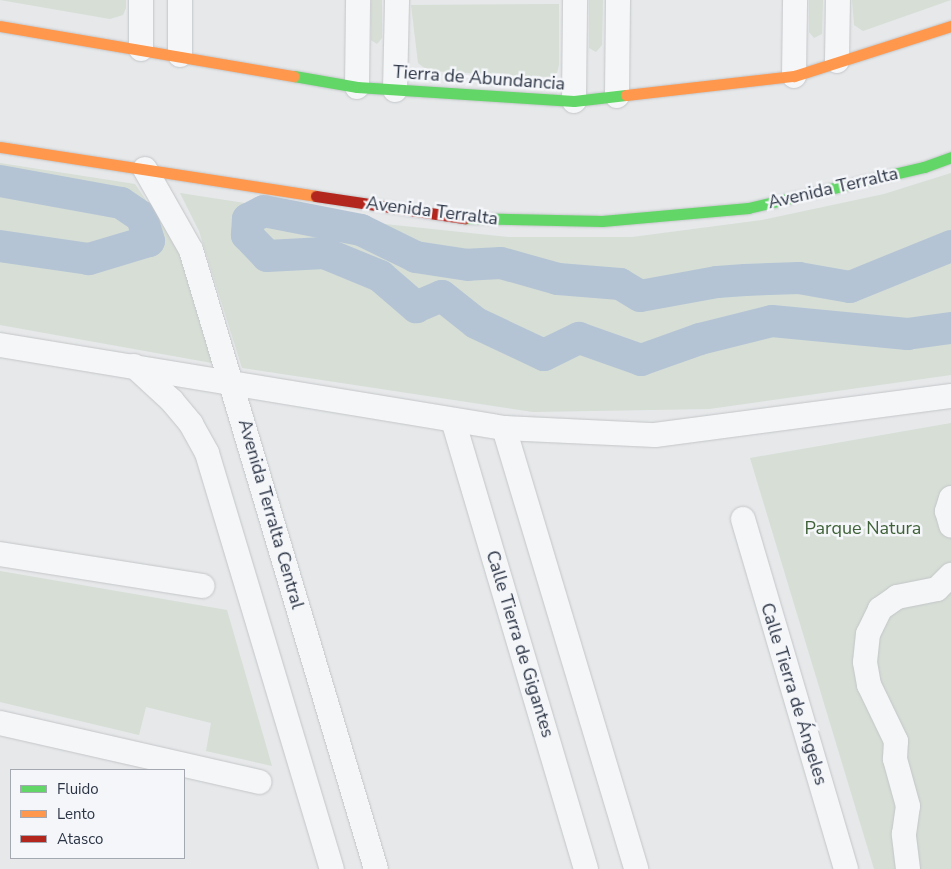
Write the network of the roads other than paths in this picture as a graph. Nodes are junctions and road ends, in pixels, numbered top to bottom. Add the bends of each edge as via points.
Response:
1 (141, 0) edge
2 (180, 0) edge
3 (358, 0) edge
4 (397, 0) edge
5 (575, 0) edge
6 (618, 0) edge
7 (795, 0) edge
8 (838, 0) edge
9 (0, 26) edge
10 (951, 26) edge
11 (141, 49) junction
12 (180, 55) junction
13 (837, 61) junction
14 (794, 76) junction
15 (357, 87) junction
16 (395, 90) junction
17 (617, 96) junction
18 (574, 101) junction
19 (0, 147) edge
20 (951, 157) edge
21 (144, 169) junction
22 (0, 345) edge
23 (134, 366) junction
24 (232, 383) junction
25 (951, 396) edge
26 (453, 420) junction
27 (504, 428) junction
28 (951, 498) edge
29 (743, 519) dead end
30 (951, 525) edge
31 (0, 554) edge
32 (951, 575) edge
33 (202, 586) dead end
34 (0, 723) edge
35 (260, 782) dead end
36 (332, 869) edge
37 (376, 869) edge
38 (586, 869) edge
39 (636, 869) edge
40 (846, 869) edge
41 (908, 869) edge

1 - 11 street
2 - 12 street
3 - 15 street
4 - 16 street
5 - 18 street
6 - 17 street
7 - 14 street
8 - 13 street
9 - 11 street, Tierra de Abundancia
10 - 13 street, Tierra de Abundancia
11 - 12 street, Tierra de Abundancia
12 - 15 street, Tierra de Abundancia
13 - 14 street, Tierra de Abundancia
14 - 17 street, Tierra de Abundancia
15 - 16 street, Tierra de Abundancia
16 - 18 street, Tierra de Abundancia
17 - 18 street, Tierra de Abundancia
19 - 21 street, Avenida Terralta
20 - 21 street, Avenida Terralta via 924,167 748,208 602,221 475,220
21 - 24 street, Avenida Terralta Central via 191,250
22 - 23 street
23 - 24 street
23 - 36 street via 172,400 191,424 207,453
24 - 26 street
24 - 37 street, Avenida Terralta Central
25 - 27 street via 655,435
26 - 27 street
26 - 38 street, Calle Tierra de Gigantes
27 - 39 street
28 - 30 street via 947,511
29 - 40 street, Calle Tierra de Ángeles
31 - 33 street
32 - 41 street via 937,589 897,597 880,608 868,634 865,662 869,685 896,741 894,759 908,806 904,834
34 - 35 street

